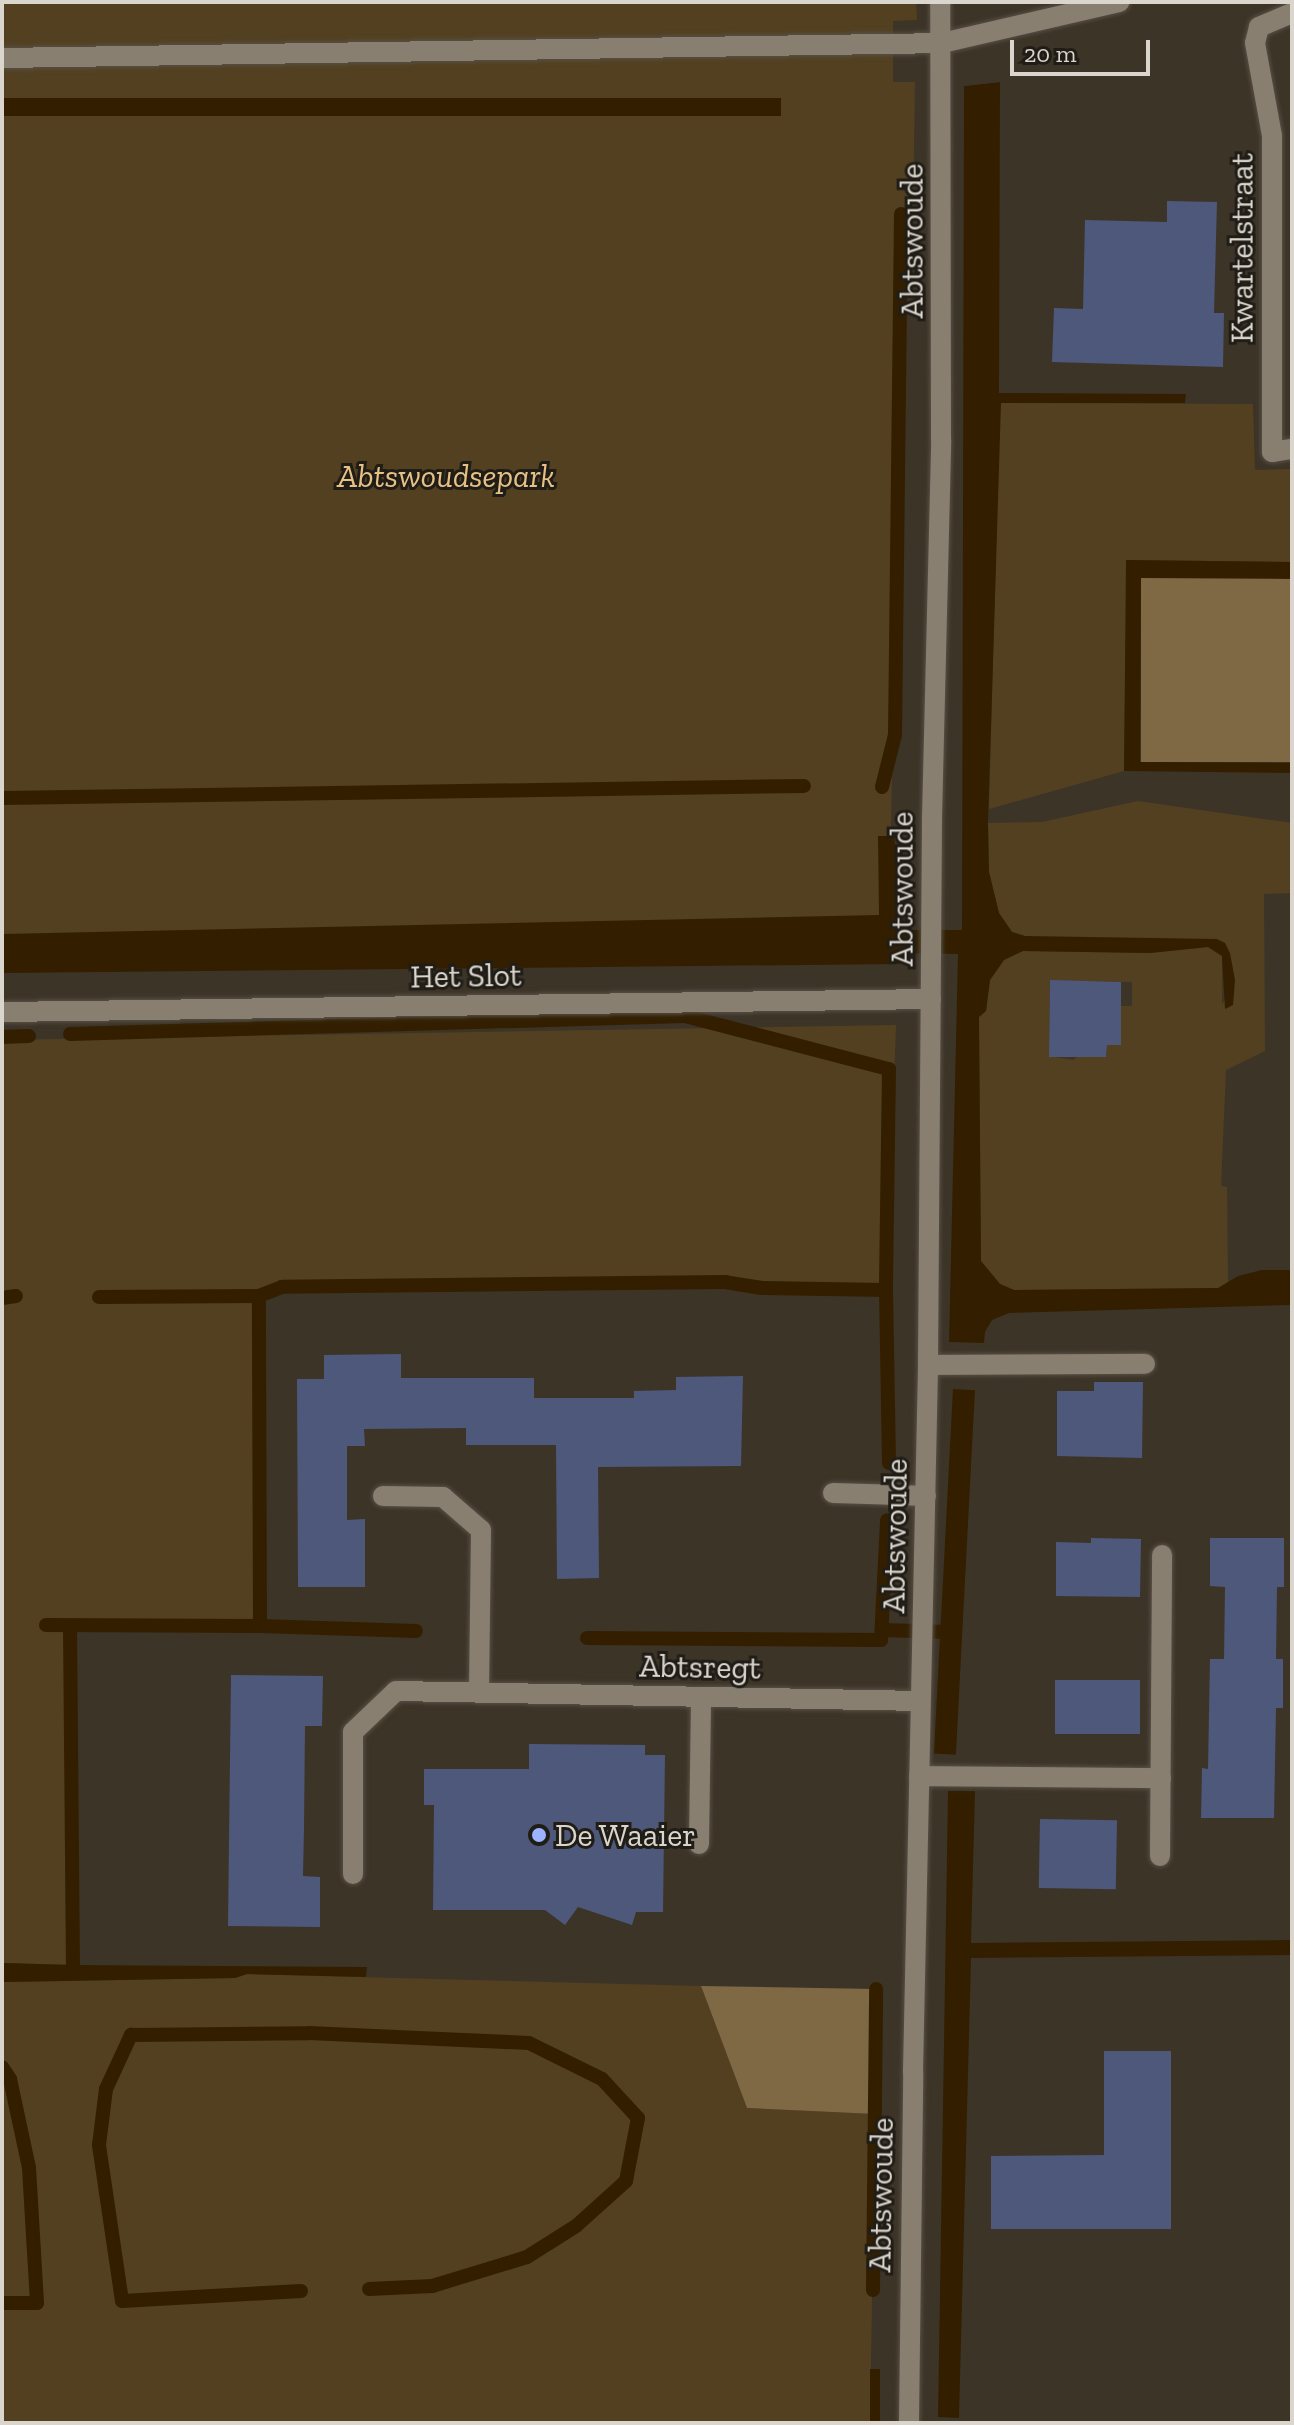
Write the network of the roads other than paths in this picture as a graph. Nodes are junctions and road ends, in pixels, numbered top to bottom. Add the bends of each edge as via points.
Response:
1 (940, 2) edge
2 (1119, 2) edge
3 (1292, 13) edge
4 (942, 43) junction
5 (2, 58) edge
6 (1292, 449) edge
7 (931, 999) junction
8 (2, 1012) edge
9 (1145, 1364) dead end
10 (928, 1365) junction
11 (833, 1493) dead end
12 (383, 1496) dead end
13 (926, 1496) junction
14 (1162, 1555) dead end
15 (479, 1693) junction
16 (701, 1697) junction
17 (920, 1701) junction
18 (919, 1776) junction
19 (1161, 1778) junction
20 (699, 1844) dead end
21 (1160, 1856) dead end
22 (353, 1874) dead end
23 (909, 2423) edge

1 - 4 street, Abtswoude
2 - 4 street
3 - 6 street, Kwartelstraat via 1259,27 1255,43 1272,136 1272,452
4 - 5 street
4 - 7 street, Abtswoude
7 - 8 street, Het Slot
7 - 10 street, Abtswoude
9 - 10 street
10 - 13 street, Abtswoude
11 - 13 street
12 - 15 street via 443,1497 481,1530
13 - 17 street, Abtswoude
14 - 19 street
15 - 16 street, Abtsregt
15 - 22 street, Abtsregt via 396,1691 353,1732
16 - 17 street, Abtsregt
16 - 20 street
17 - 18 street, Abtswoude
18 - 19 street
18 - 23 street, Abtswoude
19 - 21 street

